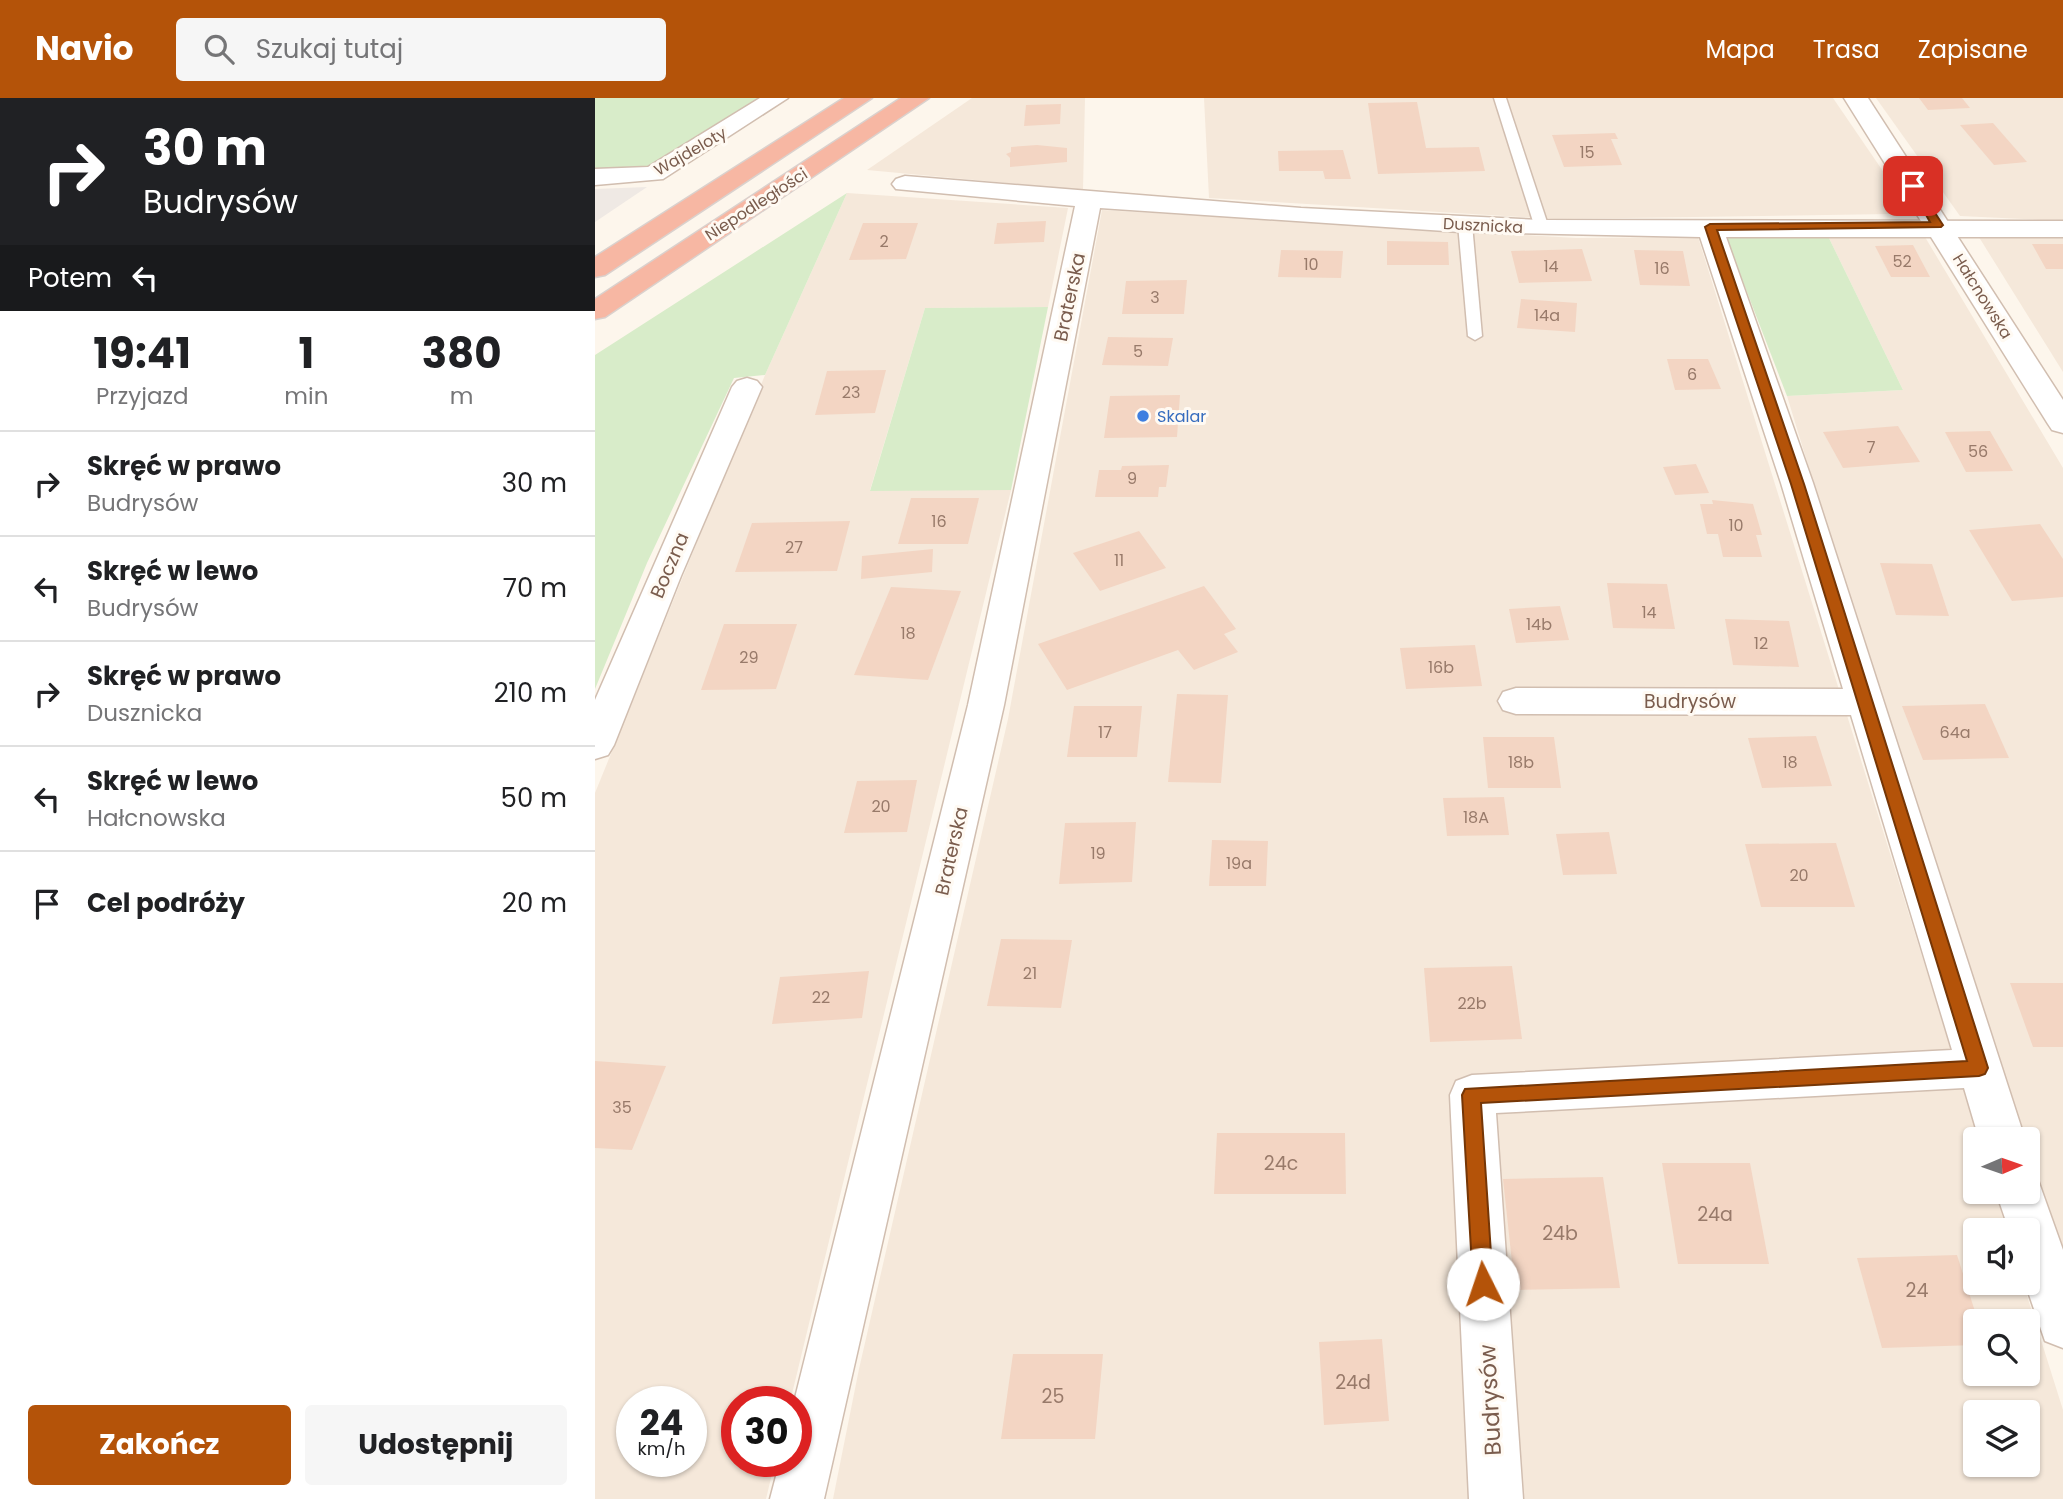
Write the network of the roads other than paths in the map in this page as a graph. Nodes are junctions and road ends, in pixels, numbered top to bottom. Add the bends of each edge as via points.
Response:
1 (776, 98) edge
2 (860, 98) edge
3 (917, 98) edge
4 (1500, 98) edge
5 (1856, 98) edge
6 (595, 177) edge
7 (905, 184) dead end
8 (1089, 200) junction
9 (1465, 224) junction
10 (1938, 225) junction
11 (1710, 227) junction
12 (1542, 228) junction
13 (2063, 229) edge
14 (595, 269) edge
15 (595, 311) edge
16 (1475, 336) dead end
17 (747, 387) dead end
18 (2063, 424) edge
19 (1516, 701) dead end
20 (1864, 702) junction
21 (595, 745) edge
22 (1979, 1068) junction
23 (1998, 1127) edge
24 (2023, 1204) edge
25 (2063, 1324) edge
26 (797, 1499) edge
27 (1496, 1499) edge

1 - 6 street, Wajdeloty via 654,174
2 - 14 highway, Niepodległości
3 - 15 highway, Niepodległości
4 - 12 lane
5 - 10 street, Hałcnowska
7 - 8 street, Dusznicka
8 - 9 street, Dusznicka
8 - 26 street, Braterska via 986,705
9 - 12 street, Dusznicka
9 - 16 lane
10 - 11 street, Dusznicka
10 - 13 street, Dusznicka
10 - 18 street, Hałcnowska
11 - 12 street, Dusznicka
11 - 20 street
17 - 21 street, Boczna
19 - 20 street, Budrysów
20 - 22 street
22 - 23 street
22 - 27 street, Budrysów via 1472,1095
24 - 25 street

